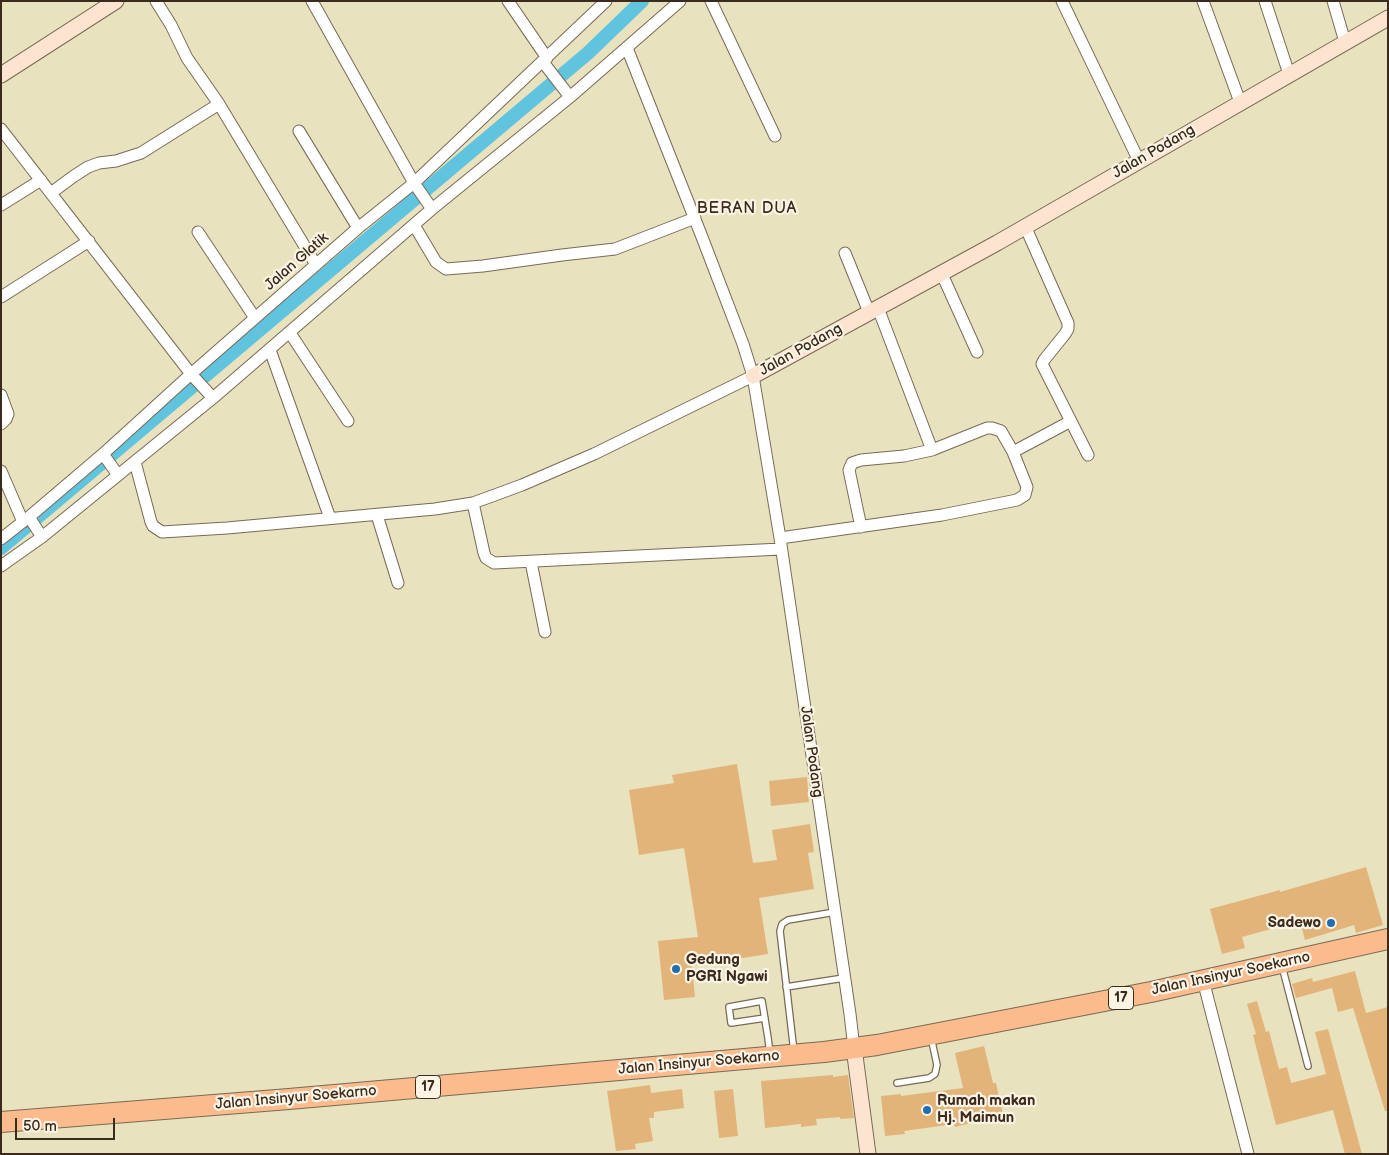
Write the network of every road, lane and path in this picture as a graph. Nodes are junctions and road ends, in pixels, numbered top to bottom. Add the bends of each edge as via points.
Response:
1 (116, 1) edge
2 (156, 1) edge
3 (312, 1) edge
4 (508, 1) edge
5 (606, 1) edge
6 (680, 1) edge
7 (711, 1) edge
8 (1062, 1) edge
9 (1203, 1) edge
10 (1265, 1) edge
11 (1334, 1) edge
12 (1388, 18) edge
13 (1345, 42) junction
14 (628, 48) junction
15 (545, 60) junction
16 (1289, 74) junction
17 (1, 75) edge
18 (570, 97) junction
19 (1240, 102) junction
20 (219, 104) junction
21 (1, 129) edge
22 (299, 131) dead end
23 (775, 136) dead end
24 (1139, 161) junction
25 (41, 180) junction
26 (416, 186) junction
27 (51, 193) junction
28 (1, 204) edge
29 (430, 205) junction
30 (695, 218) junction
31 (414, 225) junction
32 (1025, 226) junction
33 (358, 228) junction
34 (198, 232) dead end
35 (89, 242) junction
36 (845, 253) dead end
37 (316, 265) junction
38 (941, 272) junction
39 (1, 297) edge
40 (873, 310) junction
41 (255, 318) junction
42 (290, 333) junction
43 (270, 350) junction
44 (976, 352) dead end
45 (193, 376) junction
46 (753, 376) junction
47 (1, 395) edge
48 (213, 398) junction
49 (348, 421) dead end
50 (1070, 421) junction
51 (1, 424) edge
52 (932, 450) junction
53 (1013, 452) junction
54 (104, 455) junction
55 (1088, 456) dead end
56 (134, 462) junction
57 (1, 471) edge
58 (116, 472) junction
59 (473, 504) junction
60 (377, 515) junction
61 (330, 518) junction
62 (27, 520) junction
63 (860, 527) junction
64 (40, 534) junction
65 (1, 539) edge
66 (780, 543) junction
67 (530, 562) junction
68 (1, 566) edge
69 (398, 583) dead end
70 (545, 632) dead end
71 (835, 912) junction
72 (1388, 939) edge
73 (1281, 964) junction
74 (844, 978) junction
75 (1203, 980) junction
76 (786, 987) junction
77 (765, 1018) junction
78 (931, 1034) junction
79 (854, 1048) junction
80 (794, 1054) junction
81 (771, 1056) junction
82 (1308, 1066) dead end
83 (897, 1083) dead end
84 (1, 1122) edge
85 (868, 1154) edge
86 (1248, 1154) edge

1 - 17 street
2 - 20 street via 187,58
3 - 26 street
4 - 15 street
5 - 15 street, Jalan Glatik
6 - 14 street
7 - 23 street
8 - 24 street
9 - 19 street
10 - 16 street
11 - 13 street
12 - 13 street, Jalan Podang
13 - 16 street, Jalan Podang
14 - 18 street
14 - 30 street
15 - 18 street via 550,72
15 - 26 street, Jalan Glatik
16 - 19 street, Jalan Podang
18 - 29 street
19 - 24 street, Jalan Podang
20 - 27 street via 141,153 88,167
20 - 37 street
21 - 25 street
22 - 33 street
24 - 32 street, Jalan Podang
25 - 27 street
25 - 28 street
26 - 29 street
26 - 33 street, Jalan Glatik
27 - 35 street
29 - 31 street
30 - 31 street via 614,249 446,269 436,262
30 - 46 street
31 - 42 street
32 - 38 street, Jalan Podang
32 - 50 street via 1068,323 1066,334 1042,364
33 - 37 street, Jalan Glatik
34 - 41 street
35 - 39 street
35 - 45 street
36 - 40 street
37 - 41 street, Jalan Glatik
38 - 40 street, Jalan Podang
38 - 44 street
40 - 46 street, Jalan Podang
40 - 52 street
41 - 45 street, Jalan Glatik
42 - 43 street
42 - 49 street
43 - 48 street
43 - 61 street
45 - 48 street
45 - 54 street, Jalan Glatik
46 - 59 street via 594,454
46 - 66 street, Jalan Podang
47 - 51 street via 8,414
48 - 56 street
50 - 53 street
50 - 55 street
52 - 53 street via 992,428 1001,431
52 - 63 street via 852,463 849,470
53 - 63 street via 1027,487 1017,500
54 - 58 street
54 - 62 street, Jalan Glatik
56 - 58 street
56 - 61 street via 151,522 162,532
57 - 62 street
58 - 64 street
59 - 60 street
59 - 67 street via 486,558 494,563
60 - 61 street
60 - 69 street
62 - 64 street
62 - 65 street, Jalan Glatik
63 - 66 street
64 - 68 street
66 - 67 street
66 - 71 street, Jalan Podang
67 - 70 street
71 - 74 street, Jalan Podang
71 - 76 lane via 788,920 782,924
72 - 73 highway, Jalan Insinyur Soekarno / 17
73 - 75 highway, Jalan Insinyur Soekarno / 17
73 - 82 lane
74 - 76 lane
74 - 79 street, Jalan Podang
75 - 78 highway, Jalan Insinyur Soekarno / 17
75 - 86 street
76 - 80 lane
77 - 77 lane via 762,1001 729,1006 732,1023
77 - 81 lane
78 - 79 highway, Jalan Insinyur Soekarno / 17
78 - 83 lane via 937,1065 935,1074 929,1078
79 - 80 highway, Jalan Insinyur Soekarno / 17
79 - 85 street
80 - 81 highway, Jalan Insinyur Soekarno / 17
81 - 84 highway, Jalan Insinyur Soekarno / 17

